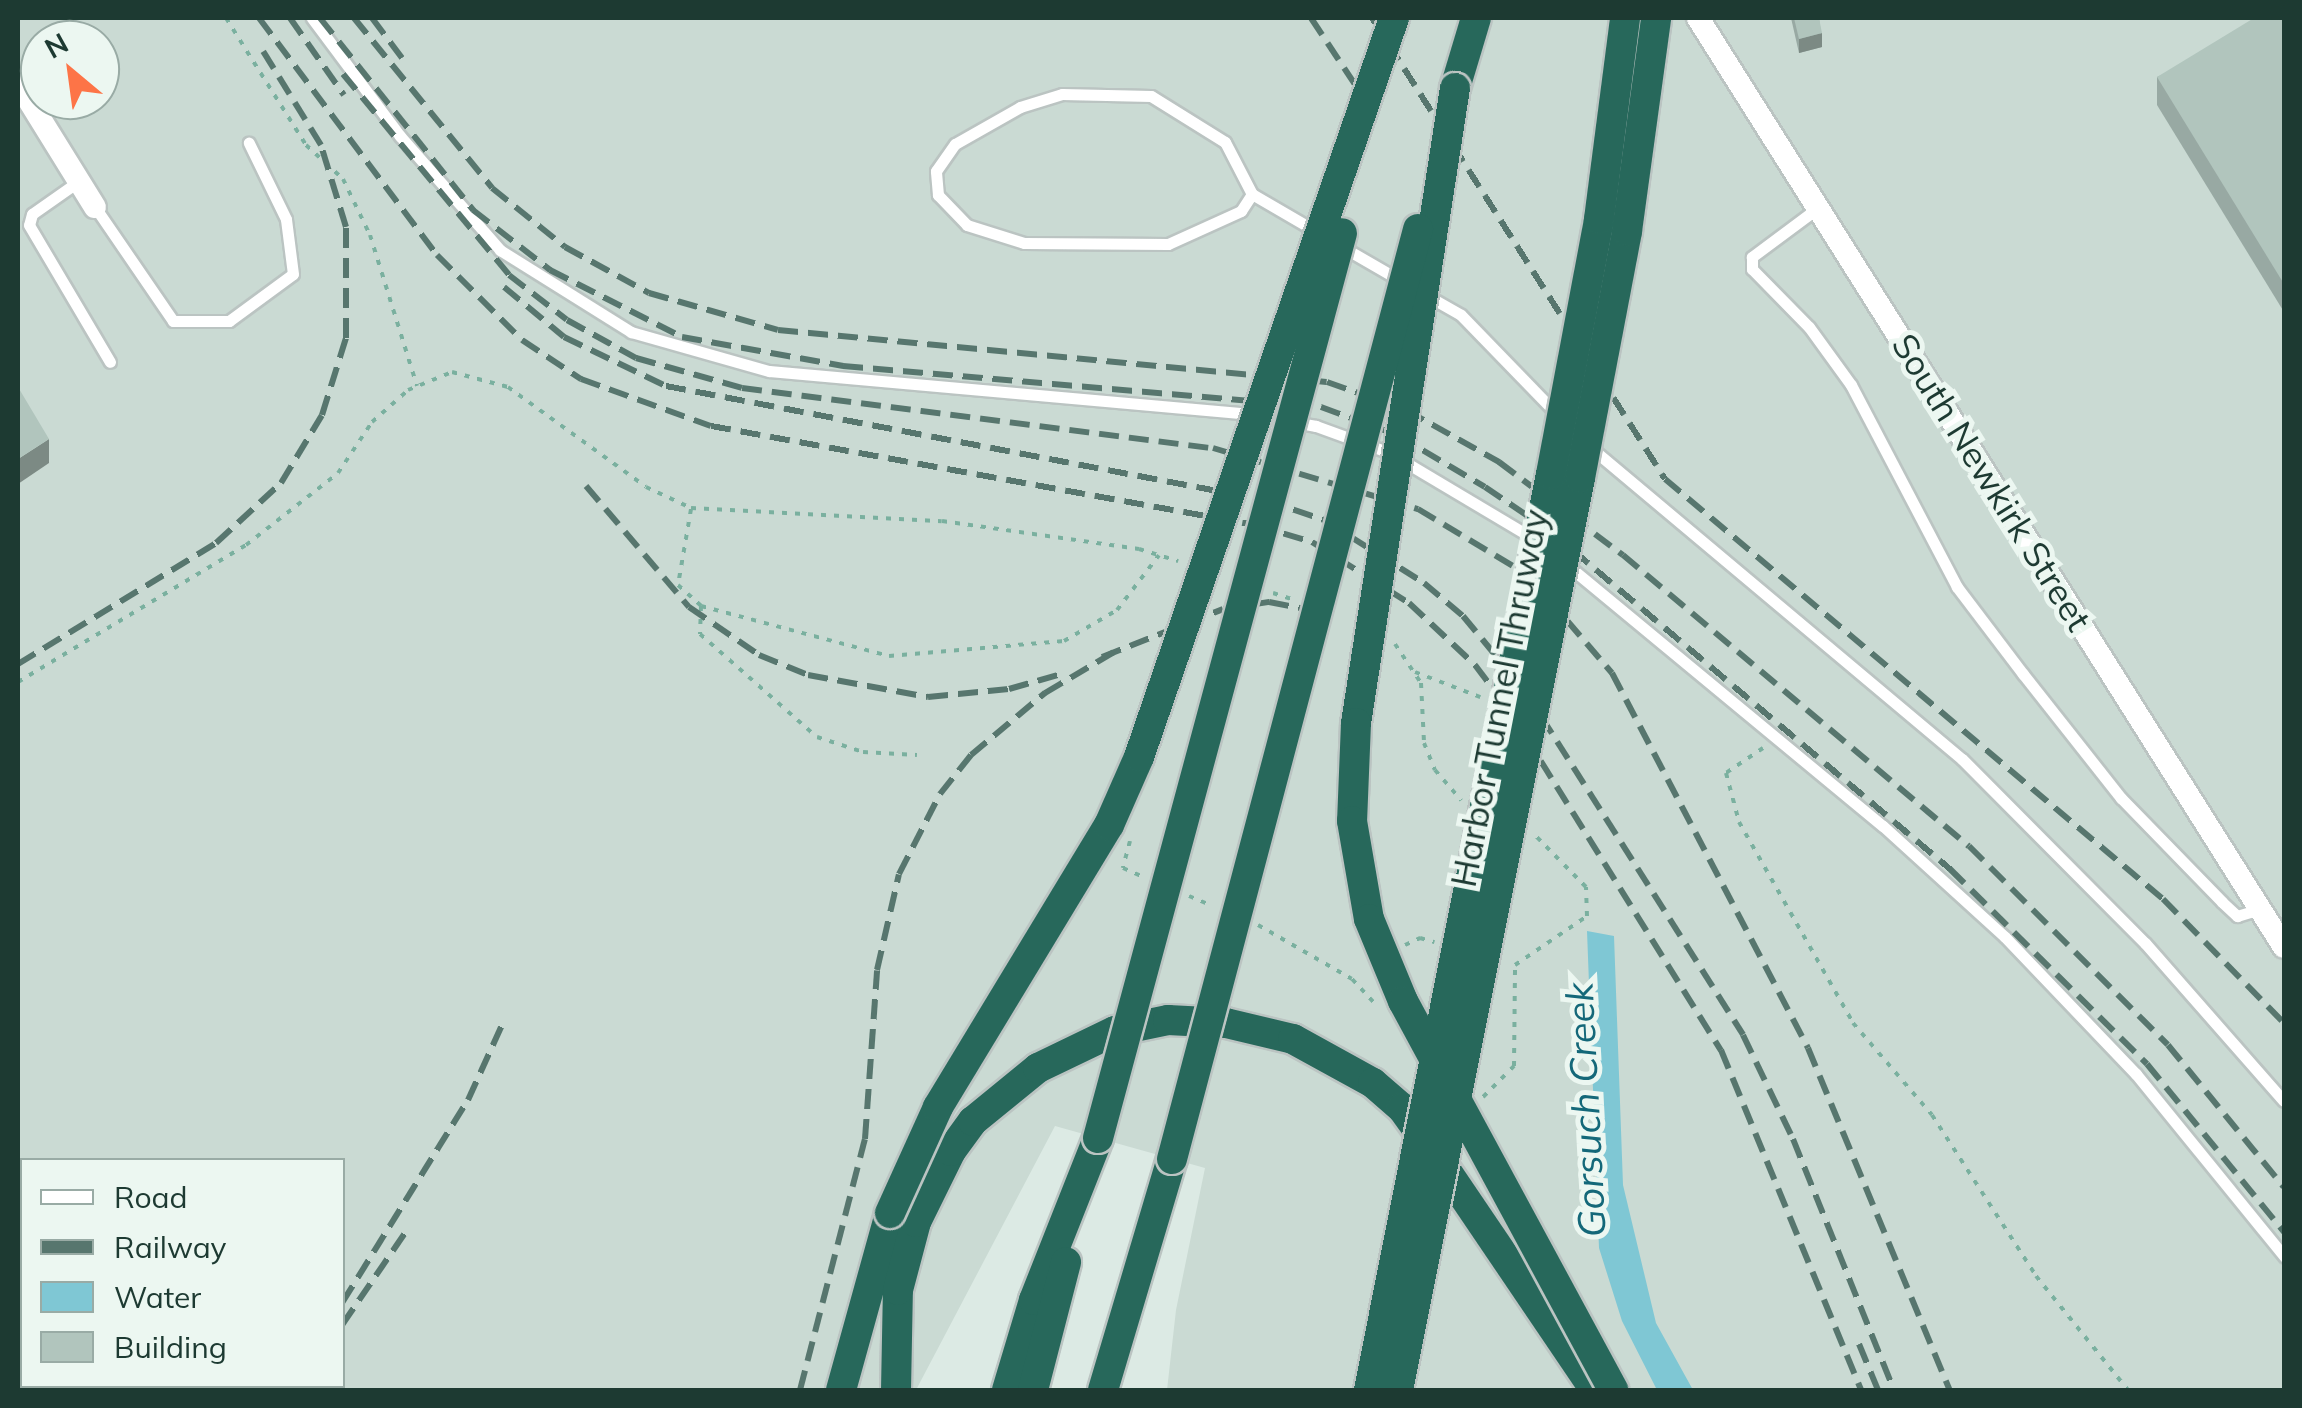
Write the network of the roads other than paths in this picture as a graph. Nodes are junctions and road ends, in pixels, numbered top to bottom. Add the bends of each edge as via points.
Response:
1 (312, 18) edge
2 (1397, 18) edge
3 (1476, 18) edge
4 (1625, 18) edge
5 (1656, 18) edge
6 (1698, 18) edge
7 (18, 83) edge
8 (1455, 88) junction
9 (249, 143) dead end
10 (79, 181) junction
11 (1252, 194) junction
12 (94, 206) joint
13 (1819, 207) junction
14 (110, 362) dead end
15 (2260, 909) junction
16 (2284, 948) edge
17 (2284, 1101) edge
18 (1098, 1138) junction
19 (2284, 1256) edge
20 (840, 1390) edge
21 (896, 1390) edge
22 (1007, 1390) edge
23 (1033, 1390) edge
24 (1103, 1390) edge
25 (1369, 1390) edge
26 (1398, 1390) edge
27 (1595, 1390) edge
28 (1613, 1390) edge

1 - 19 lane via 400,136 500,250 618,325 677,350 768,371 1251,414 1356,439 1478,500 1541,543 2005,936 2136,1074
2 - 18 highway, bridge
2 - 20 highway, bridge via 1139,756 1066,900 938,1107 890,1214
3 - 8 highway
4 - 25 highway, Harbor Tunnel Thruway, bridge via 1599,219
5 - 26 highway, Harbor Tunnel Thruway, bridge via 1627,232
6 - 13 street, South Newkirk Street
7 - 10 street
8 - 24 highway, bridge via 1172,1159
8 - 28 highway, bridge via 1356,724 1352,820 1370,919 1403,1002
9 - 12 lane via 286,219 293,274 230,321 173,321
10 - 12 street
10 - 14 lane via 32,214 29,225
11 - 11 lane via 1225,142 1151,96 1062,94 1020,107 955,144 936,170 938,195 967,225 1024,243 1168,244 1242,211
11 - 17 lane via 1461,316 1625,479 1962,759 2145,943
13 - 15 street, South Newkirk Street
13 - 15 lane via 1752,257 1752,269 1809,326 1851,385 1957,587 2109,782 2237,916
15 - 16 street, South Newkirk Street
18 - 22 highway via 1034,1300
18 - 23 highway
21 - 27 highway, bridge via 898,1290 916,1222 951,1151 1006,1090 1075,1047 1168,1020 1252,1028 1345,1064 1402,1108

